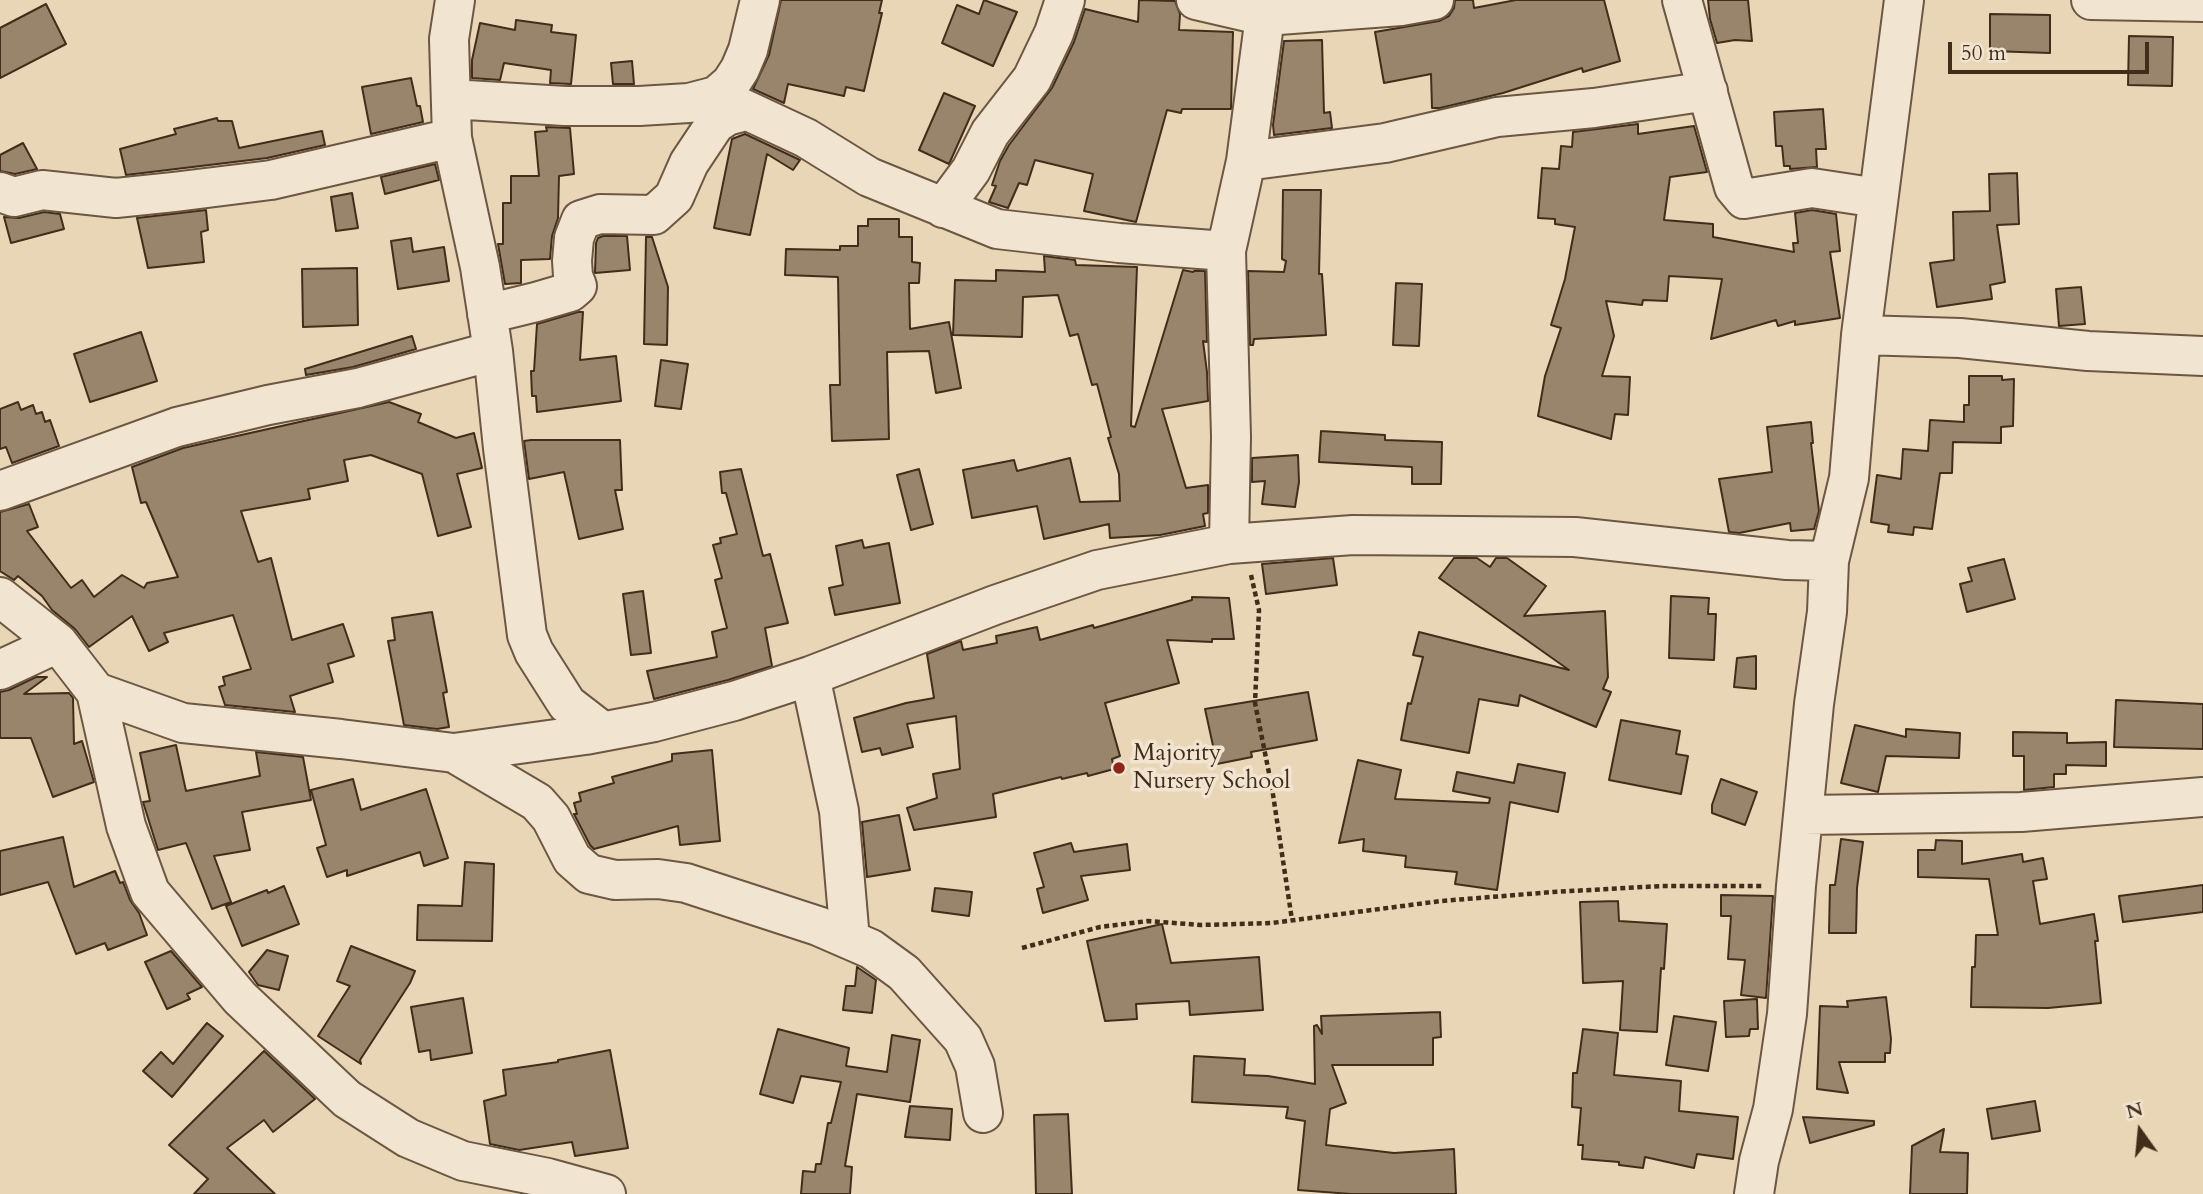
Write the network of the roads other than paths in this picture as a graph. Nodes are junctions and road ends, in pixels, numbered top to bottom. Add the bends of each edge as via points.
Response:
1 (455, 0) edge
2 (760, 0) edge
3 (1065, 0) edge
4 (1196, 0) edge
5 (1434, 0) edge
6 (1682, 0) edge
7 (1904, 0) edge
8 (2091, 0) edge
9 (2203, 2) edge
10 (1263, 8) edge
11 (1708, 91) junction
12 (451, 99) junction
13 (731, 104) junction
14 (452, 138) junction
15 (1246, 161) junction
16 (0, 192) edge
17 (1878, 198) junction
18 (943, 208) junction
19 (1226, 251) junction
20 (487, 314) junction
21 (1860, 335) junction
22 (493, 351) junction
23 (2203, 356) edge
24 (0, 491) edge
25 (1229, 544) junction
26 (1829, 561) junction
27 (0, 597) edge
28 (58, 643) junction
29 (0, 670) edge
30 (810, 676) junction
31 (96, 692) junction
32 (603, 732) junction
33 (454, 753) junction
34 (2203, 797) edge
35 (1804, 815) junction
36 (850, 940) junction
37 (984, 1113) dead end
38 (606, 1194) edge
39 (1755, 1194) edge

1 - 12 street via 449,39
2 - 13 street via 748,50 731,83
3 - 18 street via 1032,79 990,133 971,170
4 - 10 street
5 - 10 street via 1401,6
6 - 11 street
7 - 17 street
8 - 9 street
10 - 15 street
11 - 15 street via 1497,117 1385,143
11 - 17 street via 1734,187 1744,199 1812,188
12 - 13 street via 565,106
12 - 14 street
13 - 18 street via 806,138 869,177
13 - 20 street via 727,116 715,124 689,163 674,197 654,215 600,214 581,220 572,261 577,285 570,292
14 - 16 street via 271,180 174,192 116,198 42,190 14,197
14 - 20 street
15 - 19 street
17 - 21 street
18 - 19 street via 998,229
19 - 25 street
20 - 22 street
21 - 23 street
21 - 26 street via 1849,478
22 - 24 street via 358,388 177,427
22 - 32 street via 527,635 567,704
25 - 26 street via 1353,535 1575,537
25 - 30 street via 1097,570
26 - 35 street via 1828,612
27 - 28 street
28 - 29 street
28 - 31 street
30 - 32 street via 734,701
30 - 36 street via 839,811
31 - 33 street via 183,723
31 - 38 street via 126,826 150,892 240,998 347,1099 408,1138 463,1161
32 - 33 street
33 - 36 street via 537,802 551,818 572,859 589,874 615,880 686,883
34 - 35 street via 2021,812
35 - 39 street via 1787,1014
36 - 37 street via 904,973 963,1039 975,1066

